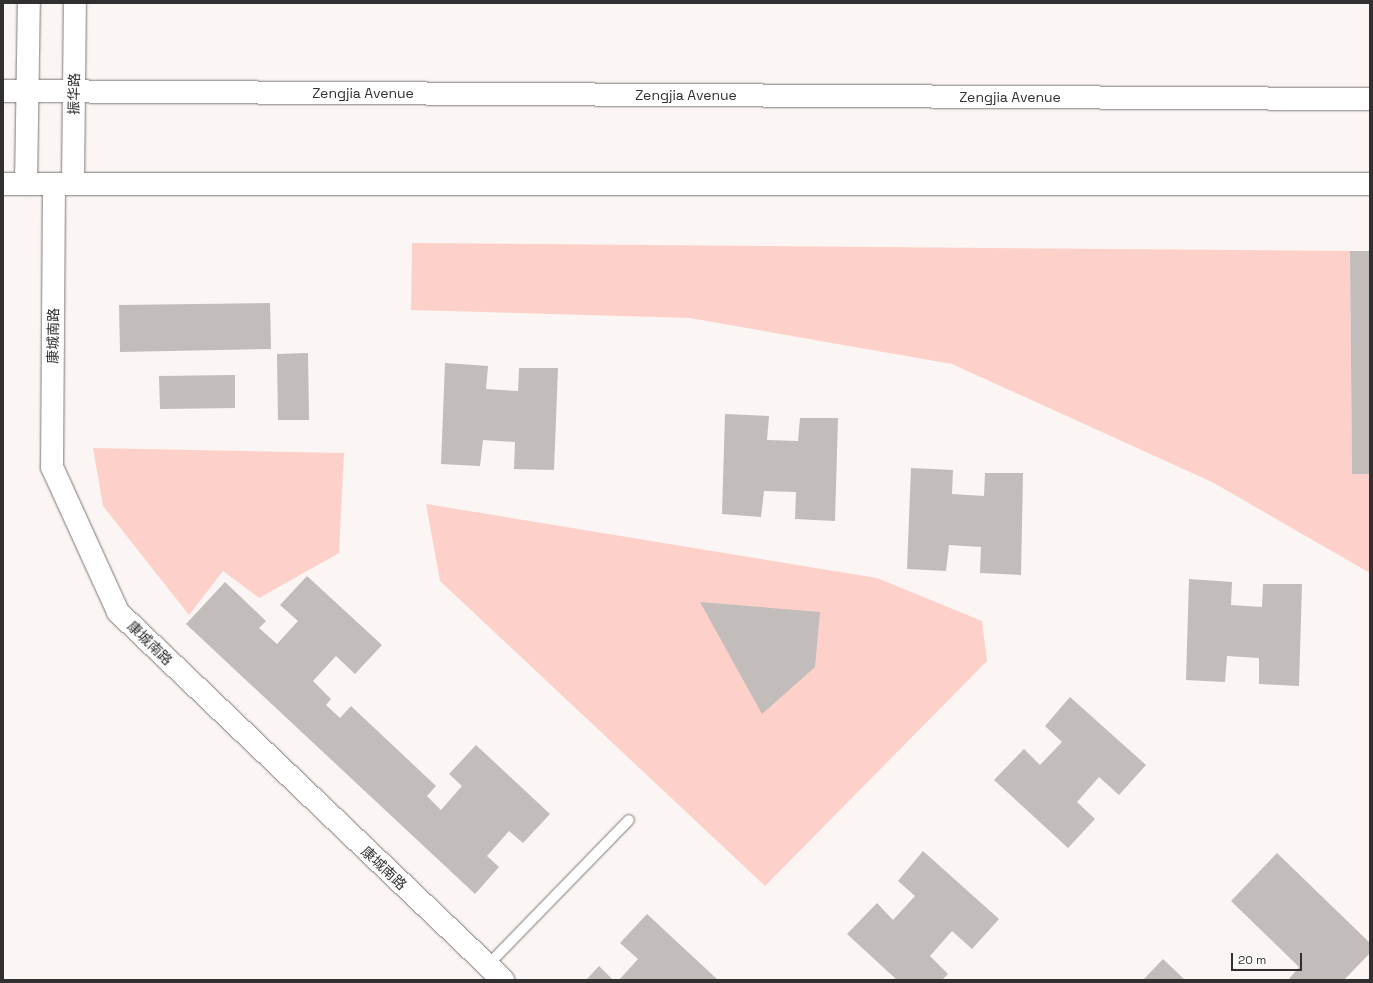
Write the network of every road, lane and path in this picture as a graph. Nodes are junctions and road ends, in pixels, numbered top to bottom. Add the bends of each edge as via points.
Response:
1 (29, 3) edge
2 (75, 3) edge
3 (3, 91) edge
4 (28, 91) junction
5 (74, 92) junction
6 (1370, 99) edge
7 (3, 184) edge
8 (26, 184) junction
9 (64, 184) junction
10 (1370, 184) edge
11 (629, 820) dead end
12 (496, 973) edge

1 - 4 main road
2 - 5 main road, 振华路
3 - 4 main road, Zengjia Avenue
4 - 5 main road, Zengjia Avenue
4 - 8 main road
5 - 6 main road, Zengjia Avenue
5 - 9 main road, 振华路
7 - 8 main road
8 - 9 main road
9 - 10 main road
9 - 12 main road, 康城南路 via 52,468 118,612
11 - 12 lane

